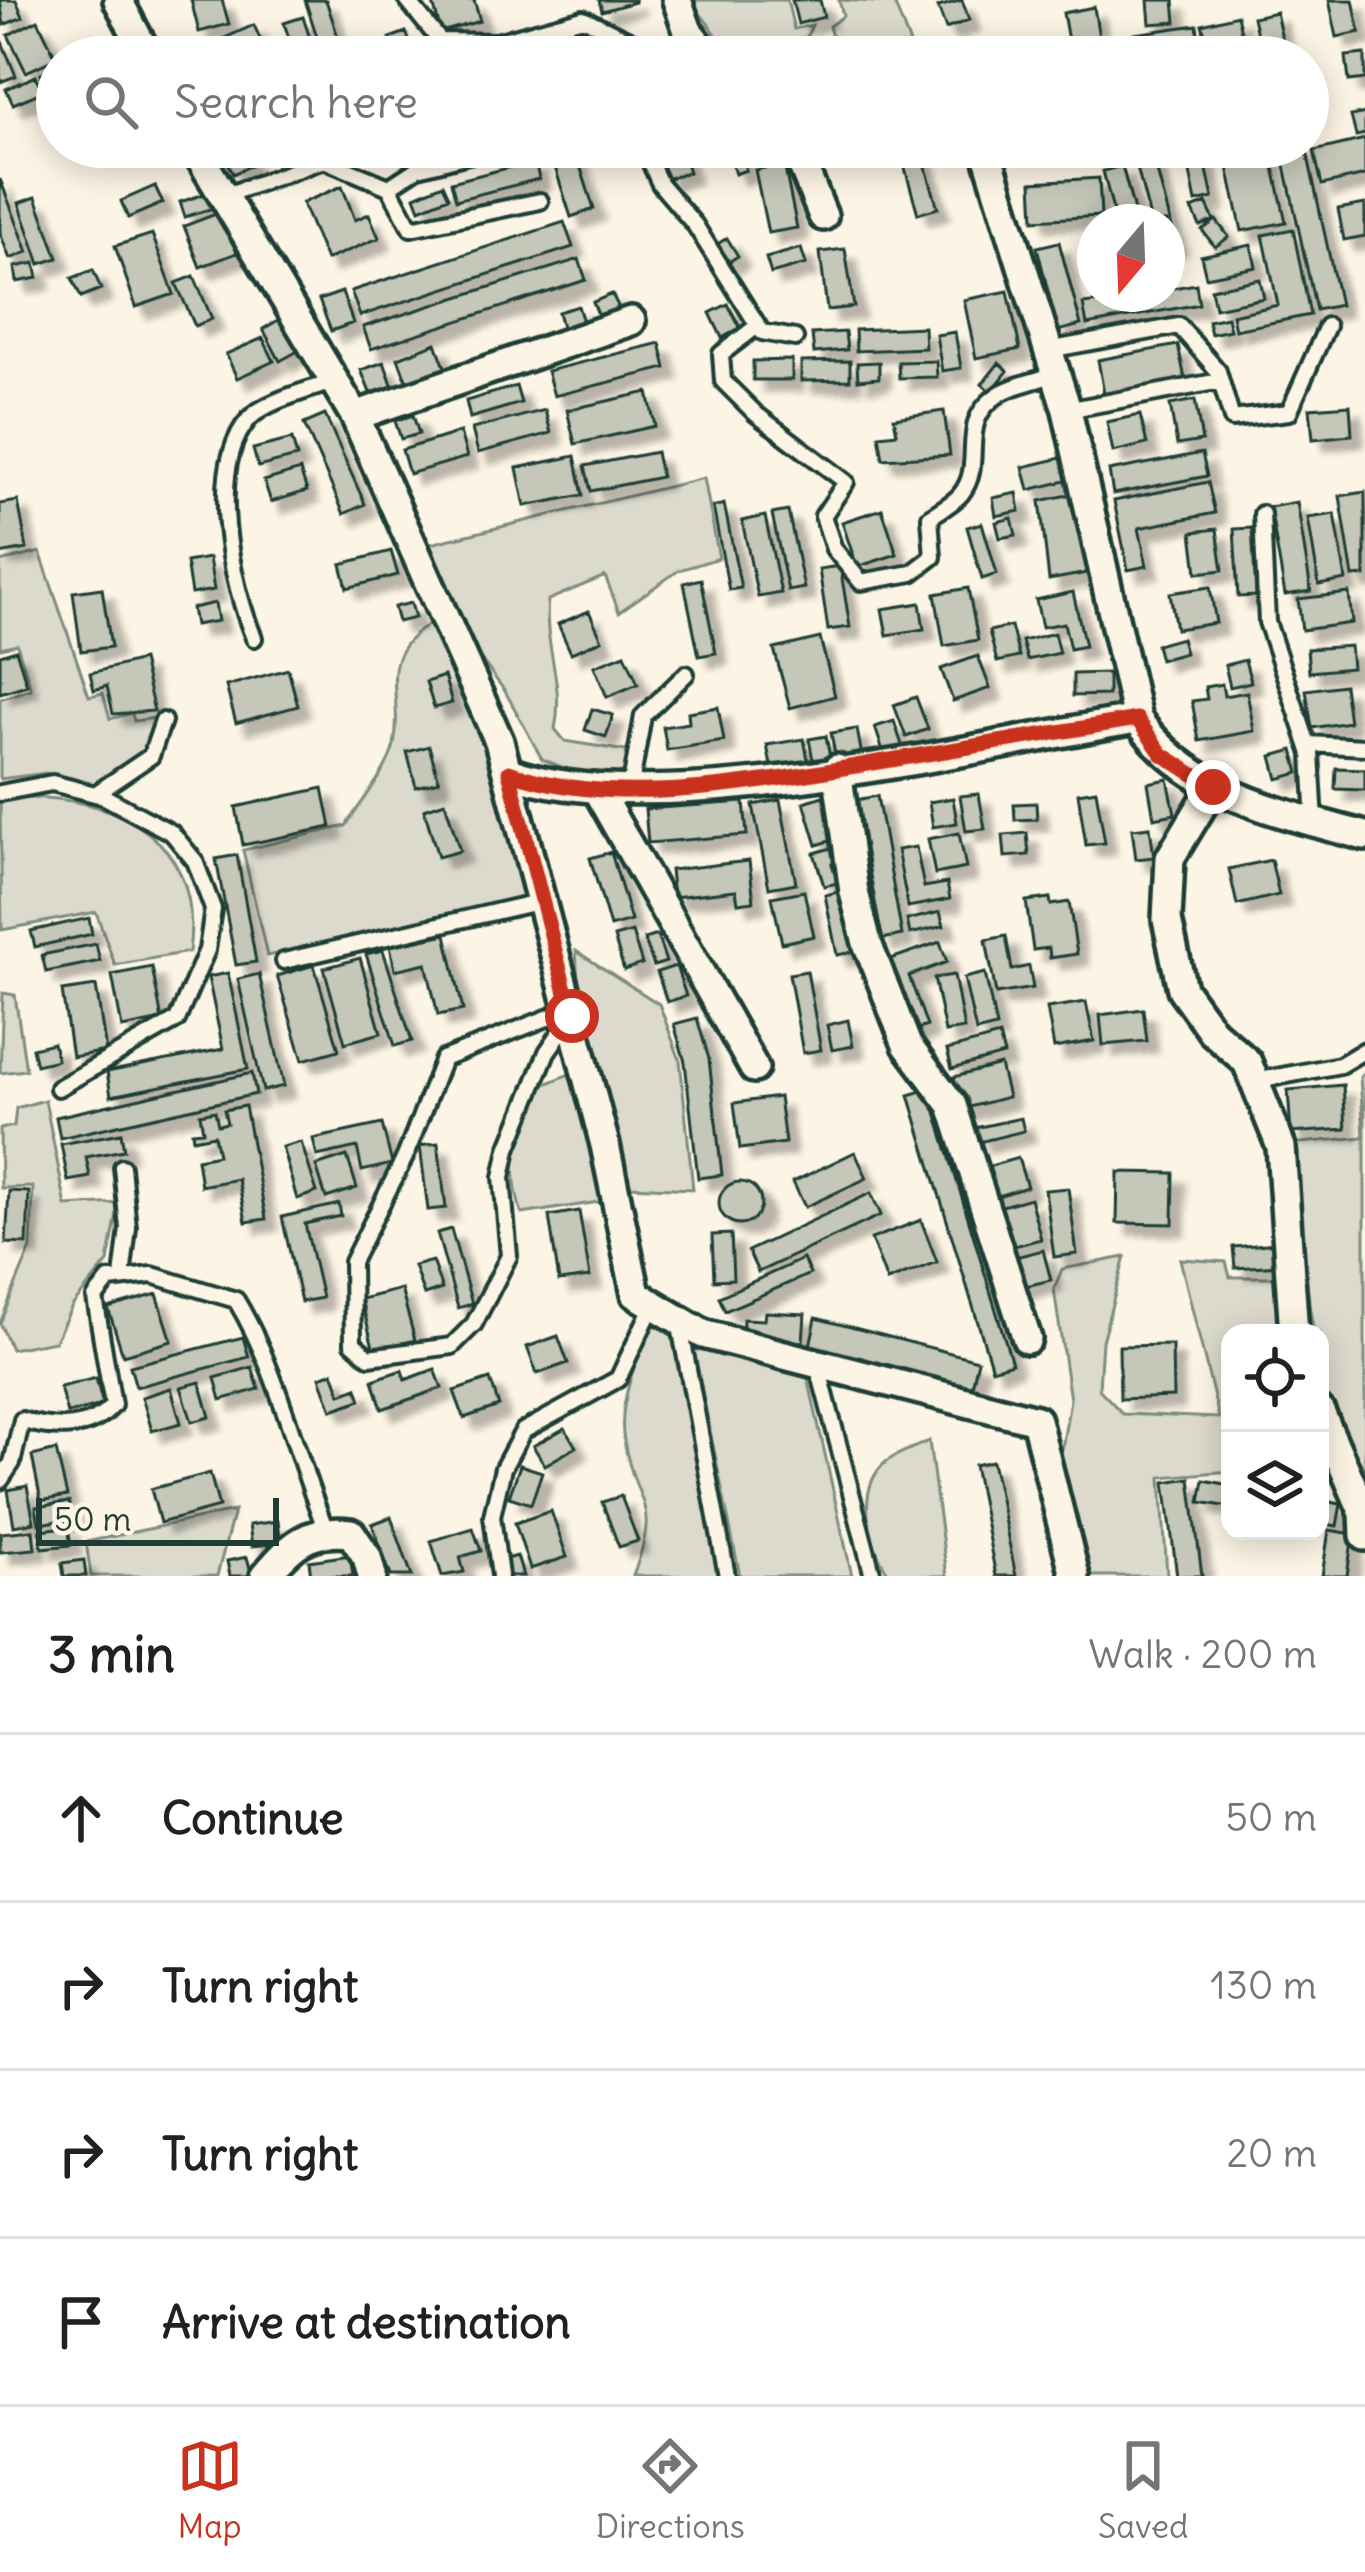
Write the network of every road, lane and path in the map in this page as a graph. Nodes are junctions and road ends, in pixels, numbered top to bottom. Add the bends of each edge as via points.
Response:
1 (118, 0) edge
2 (407, 0) edge
3 (677, 0) edge
4 (688, 31) junction
5 (137, 36) edge
6 (436, 36) edge
7 (518, 36) edge
8 (619, 36) edge
9 (681, 36) edge
10 (692, 36) edge
11 (206, 168) edge
12 (302, 168) edge
13 (343, 168) edge
14 (418, 168) edge
15 (653, 168) edge
16 (804, 168) edge
17 (992, 168) edge
18 (389, 187) junction
19 (223, 196) junction
20 (540, 201) dead end
21 (823, 216) dead end
22 (631, 321) dead end
23 (757, 326) junction
24 (1327, 326) dead end
25 (795, 338) dead end
26 (1052, 362) junction
27 (335, 381) junction
28 (1220, 381) junction
29 (1067, 410) junction
30 (356, 416) junction
31 (1262, 514) dead end
32 (254, 638) dead end
33 (686, 674) dead end
34 (1137, 719) junction
35 (163, 721) dead end
36 (1308, 744) junction
37 (1365, 747) edge
38 (837, 769) junction
39 (509, 772) junction
40 (1213, 787) junction
41 (597, 790) junction
42 (630, 790) junction
43 (0, 793) edge
44 (95, 794) junction
45 (1315, 822) junction
46 (1365, 836) edge
47 (542, 901) junction
48 (284, 961) dead end
49 (571, 1013) junction
50 (1365, 1050) edge
51 (754, 1068) dead end
52 (1255, 1081) junction
53 (58, 1088) dead end
54 (122, 1167) dead end
55 (122, 1277) junction
56 (653, 1305) junction
57 (679, 1321) junction
58 (1293, 1324) edge
59 (1027, 1340) dead end
60 (817, 1364) junction
61 (1329, 1432) edge
62 (0, 1481) edge
63 (326, 1530) junction
64 (1365, 1536) edge
65 (266, 1576) edge
66 (372, 1576) edge
67 (500, 1576) edge
68 (727, 1576) edge
69 (873, 1576) edge
70 (1075, 1576) edge

1 - 5 street
2 - 6 lane
3 - 4 street
4 - 9 lane
4 - 10 street
7 - 8 lane via 583,18
11 - 19 street
12 - 19 lane
13 - 18 lane
14 - 18 lane
15 - 23 lane
16 - 21 street
17 - 26 street
18 - 20 lane via 411,228
19 - 27 street
22 - 30 street
23 - 25 lane
23 - 26 lane via 721,354 723,381 846,482 824,516 834,549 861,582 912,573 933,557 930,517 961,496 974,466 969,441 980,412
24 - 28 lane via 1289,412 1232,419
26 - 28 lane via 1179,326
26 - 29 street
27 - 30 street
27 - 32 lane via 251,416 238,438 226,513 239,600
28 - 29 lane
29 - 34 street
30 - 39 street
31 - 36 lane via 1267,622
33 - 42 lane via 643,716
34 - 38 street
34 - 40 street via 1162,754
35 - 44 lane via 151,756
36 - 37 lane
36 - 45 lane
38 - 42 street
38 - 59 street via 867,943 907,1045 952,1105
39 - 41 street
39 - 47 street
40 - 45 street
40 - 52 street via 1170,858 1167,920 1182,988
41 - 42 street
41 - 51 street
43 - 44 lane via 52,783
44 - 53 lane via 172,833 195,861 213,909 207,950 177,1020
45 - 46 street
47 - 48 lane
47 - 49 street
49 - 49 lane via 508,1148 502,1177 509,1256 474,1324 452,1346 369,1357 353,1343 352,1262 443,1059
49 - 56 street via 636,1294
50 - 52 lane via 1340,1065
52 - 58 street via 1281,1147
54 - 55 lane
55 - 62 lane via 95,1298 113,1405 102,1418 71,1426 22,1420
55 - 63 lane via 152,1275 236,1300 259,1336
56 - 57 street
56 - 67 lane via 618,1379 523,1431 503,1468 492,1516
57 - 60 street
57 - 68 lane
60 - 69 lane
60 - 70 street via 1036,1420
61 - 64 street via 1364,1513
63 - 65 street via 290,1546
63 - 66 street via 351,1533

